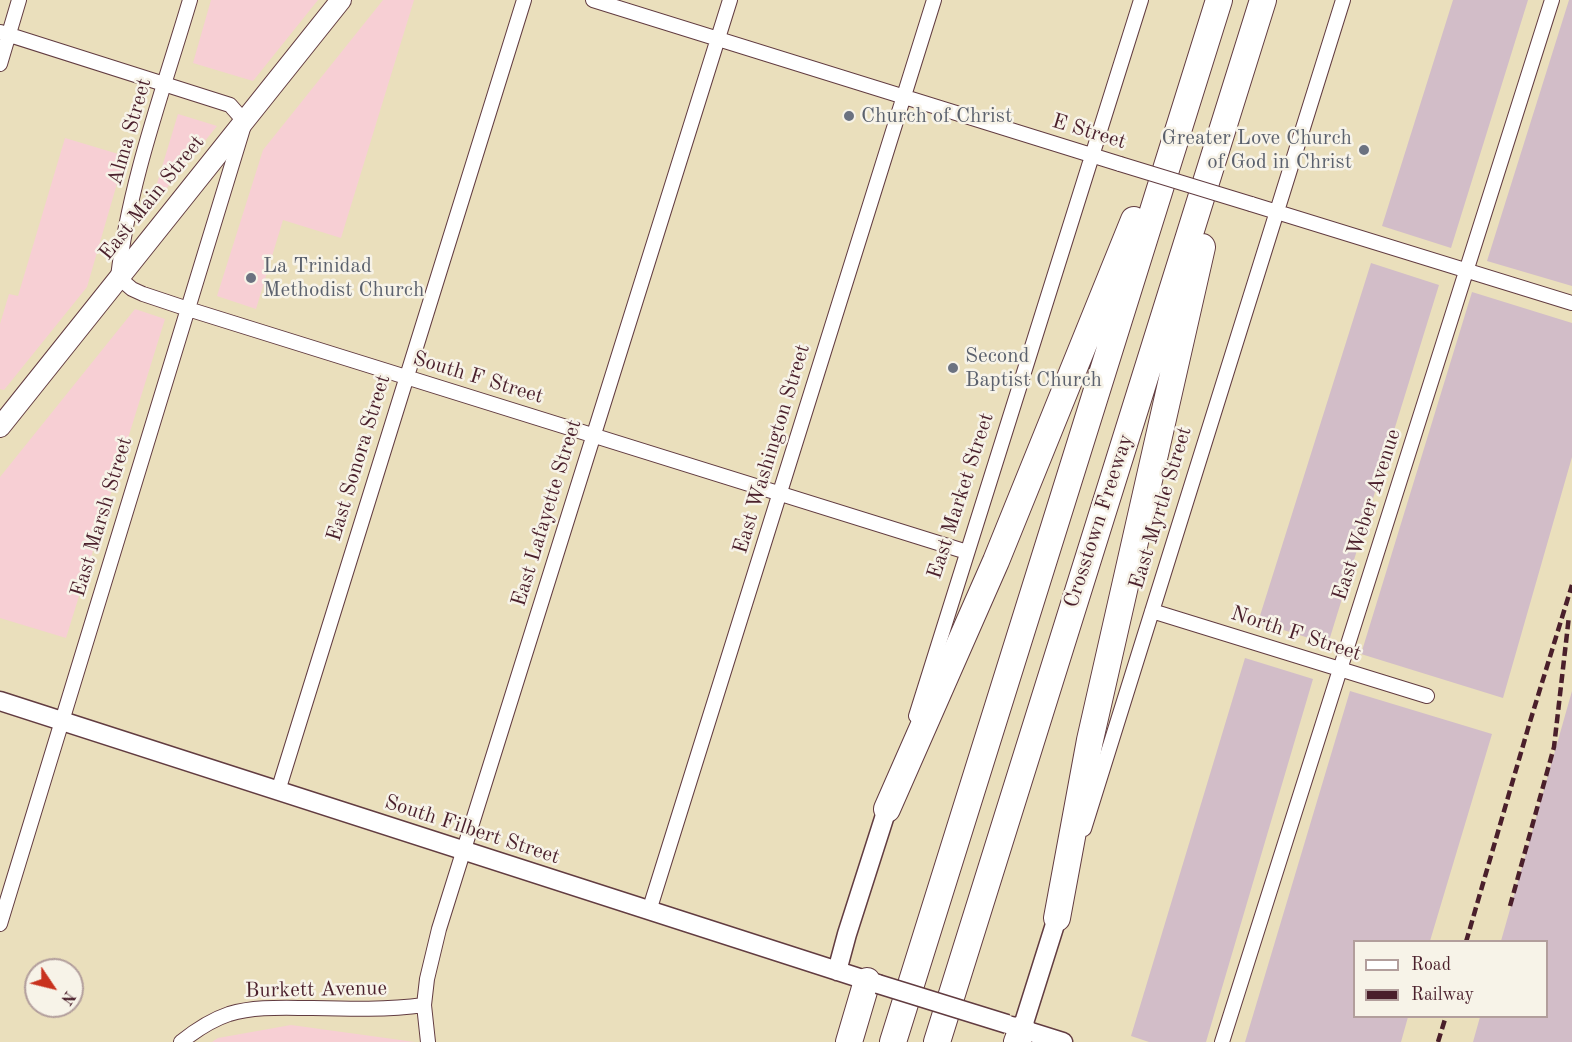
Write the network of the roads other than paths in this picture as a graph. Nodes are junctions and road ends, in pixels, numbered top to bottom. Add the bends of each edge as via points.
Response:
1 (19, 0) edge
2 (190, 0) edge
3 (341, 0) edge
4 (524, 0) edge
5 (593, 0) edge
6 (730, 0) edge
7 (934, 0) edge
8 (1141, 0) edge
9 (1219, 0) edge
10 (1263, 0) edge
11 (1343, 0) edge
12 (1552, 0) edge
13 (4, 33) edge
14 (717, 39) junction
15 (1204, 44) junction
16 (0, 64) edge
17 (1241, 74) junction
18 (166, 83) junction
19 (904, 96) junction
20 (245, 122) junction
21 (1093, 155) junction
22 (1276, 212) junction
23 (1466, 271) junction
24 (118, 277) junction
25 (1572, 303) edge
26 (188, 309) junction
27 (406, 378) junction
28 (3, 418) edge
29 (593, 435) junction
30 (780, 494) junction
31 (967, 552) junction
32 (1152, 611) junction
33 (1340, 669) junction
34 (1427, 696) dead end
35 (0, 701) edge
36 (62, 721) junction
37 (278, 791) junction
38 (887, 809) junction
39 (463, 850) junction
40 (649, 911) junction
41 (1057, 918) junction
42 (0, 924) edge
43 (837, 971) junction
44 (872, 982) junction
45 (424, 1005) junction
46 (1015, 1032) edge
47 (181, 1042) edge
48 (428, 1042) edge
49 (849, 1042) edge
50 (893, 1042) edge
51 (937, 1042) edge
52 (1063, 1042) edge
53 (1222, 1042) edge

1 - 13 street
2 - 18 street, Alma Street
3 - 20 main road, East Main Street
4 - 27 street, East Sonora Street
5 - 14 street, E Street
6 - 14 street, East Lafayette Street
7 - 19 street, East Washington Street
8 - 21 street, East Market Street
9 - 15 highway, Crosstown Freeway
10 - 17 highway, Crosstown Freeway
11 - 22 street, East Myrtle Street
12 - 23 street, East Weber Avenue
13 - 16 street
13 - 18 street
14 - 19 street, E Street
14 - 29 street, East Lafayette Street
15 - 38 highway via 996,561
15 - 50 highway, Crosstown Freeway
17 - 41 highway via 1093,728
17 - 51 highway, Crosstown Freeway
18 - 20 street via 230,105
18 - 24 street, Alma Street via 136,182
19 - 21 street, E Street
19 - 30 street, East Washington Street
20 - 24 main road, East Main Street
20 - 26 street, East Marsh Street
21 - 22 street, E Street, bridge
21 - 31 street, East Market Street
22 - 23 street, E Street
22 - 32 street, East Myrtle Street
23 - 25 street, E Street
23 - 33 street, East Weber Avenue
24 - 26 street, South F Street via 132,289
24 - 28 main road, East Main Street
26 - 27 street, South F Street
26 - 36 street, East Marsh Street
27 - 29 street, South F Street
27 - 37 street, East Sonora Street
29 - 30 street, South F Street
29 - 39 street, East Lafayette Street
30 - 31 street, South F Street
30 - 40 street, East Washington Street
31 - 38 street, East Market Street
32 - 33 street, North F Street
32 - 41 street, East Myrtle Street
33 - 34 street, North F Street
33 - 53 street, East Weber Avenue
35 - 36 street, South Filbert Street
36 - 37 street, South Filbert Street
36 - 42 street, East Marsh Street
37 - 39 street, South Filbert Street
38 - 43 street, East Market Street
39 - 40 street, South Filbert Street
39 - 45 street, East Lafayette Street via 439,929
40 - 43 street, South Filbert Street
41 - 46 street, East Myrtle Street
43 - 44 street, South Filbert Street
44 - 46 street, South Filbert Street, bridge
44 - 49 highway
45 - 47 street, Burkett Avenue via 394,1009 246,1010 212,1021
45 - 48 street, East Lafayette Street
46 - 52 street, South Filbert Street

